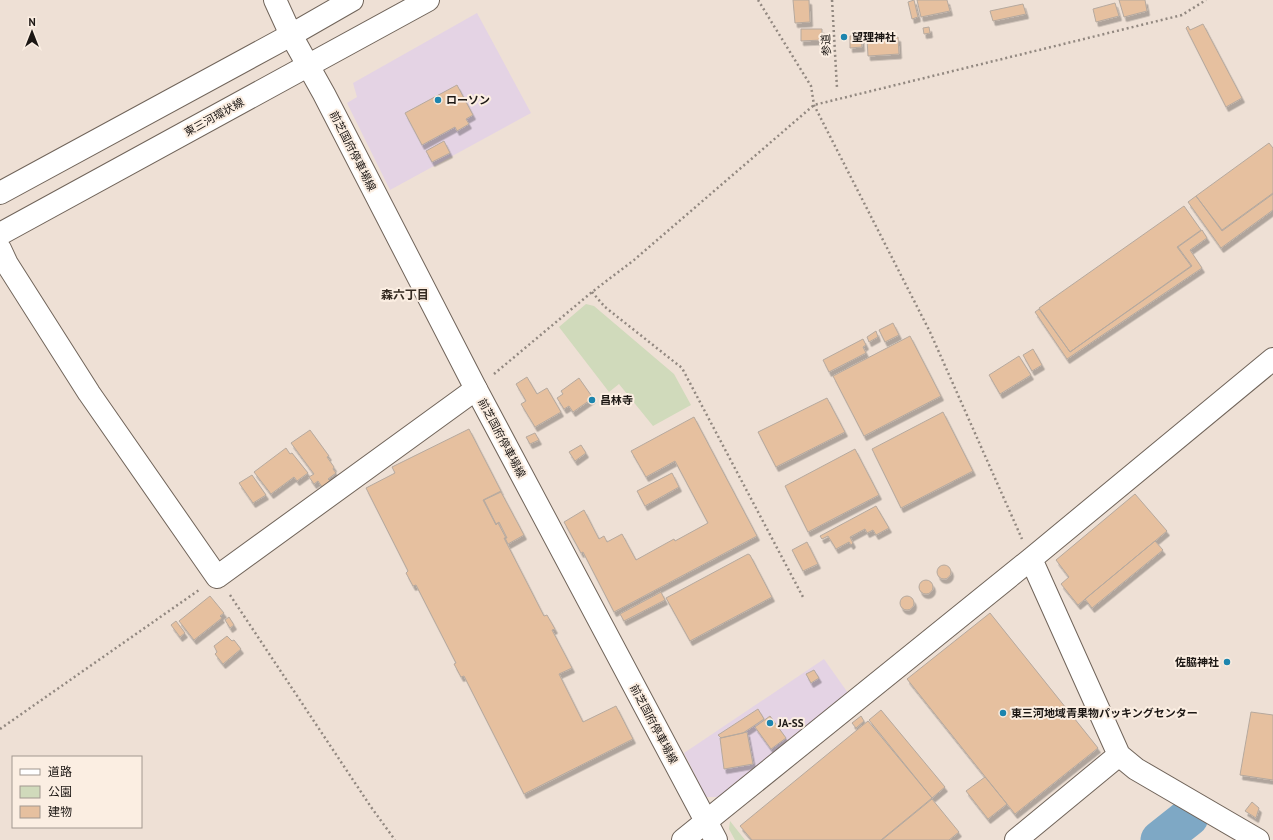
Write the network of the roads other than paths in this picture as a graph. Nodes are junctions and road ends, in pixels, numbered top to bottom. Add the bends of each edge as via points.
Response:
1 (275, 0) edge
2 (352, 0) edge
3 (428, 0) edge
4 (291, 35) junction
5 (307, 65) junction
6 (0, 193) edge
7 (0, 234) edge
8 (0, 249) edge
9 (1273, 359) edge
10 (476, 389) junction
11 (1031, 559) junction
12 (1119, 755) junction
13 (711, 831) edge
14 (683, 840) edge
15 (1016, 840) edge
16 (1258, 840) edge

1 - 4 street, 前芝国府停車場線
2 - 4 street
3 - 5 street, 東三河環状線
4 - 5 street, 前芝国府停車場線
4 - 6 street
5 - 7 street, 東三河環状線
5 - 10 street, 前芝国府停車場線
8 - 10 street via 7,264 90,393 217,577
9 - 11 street
10 - 13 street, 前芝国府停車場線
11 - 12 street
11 - 13 street
12 - 15 street
12 - 16 street via 1136,769
13 - 14 street

